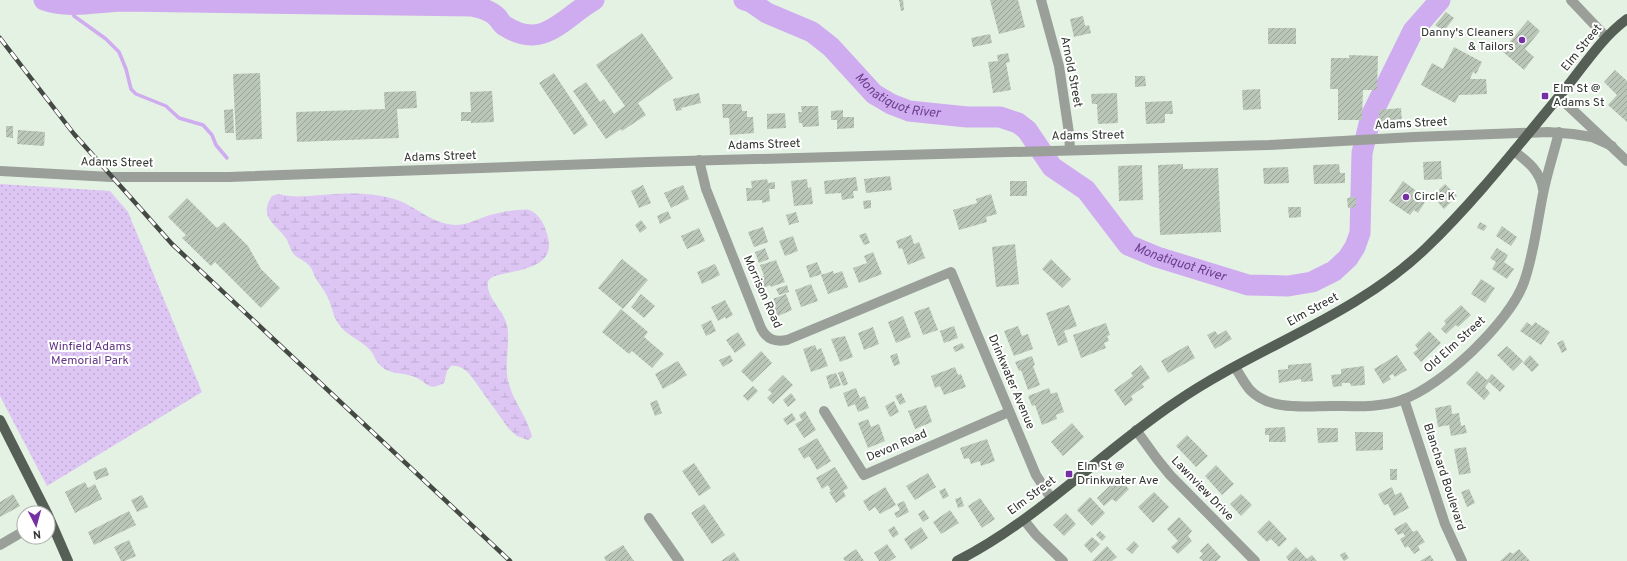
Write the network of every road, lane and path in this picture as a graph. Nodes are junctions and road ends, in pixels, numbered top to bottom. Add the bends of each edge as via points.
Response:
1 (1041, 0) edge
2 (1571, 0) edge
3 (1627, 19) edge
4 (1606, 37) junction
5 (1559, 97) junction
6 (1559, 132) junction
7 (1528, 133) junction
8 (1612, 146) junction
9 (1070, 150) junction
10 (1514, 151) junction
11 (699, 160) junction
12 (1627, 161) edge
13 (0, 171) edge
14 (1543, 191) junction
15 (951, 272) joint
16 (1235, 367) junction
17 (1404, 399) junction
18 (824, 411) dead end
19 (1009, 412) junction
20 (0, 420) edge
21 (1136, 430) junction
22 (1051, 498) junction
23 (42, 505) edge
24 (649, 518) dead end
25 (1024, 520) junction
26 (56, 534) edge
27 (16, 536) edge
28 (0, 546) edge
29 (68, 561) edge
30 (678, 561) edge
31 (957, 561) edge
32 (1063, 561) edge
33 (1255, 561) edge
34 (1462, 561) edge

1 - 9 street, Arnold Street via 1059,66
2 - 4 street
3 - 4 main road, Elm Street
4 - 5 main road, Elm Street
5 - 7 main road, Elm Street
5 - 8 street
6 - 7 street, Adams Street
6 - 8 street, Adams Street via 1592,137
6 - 14 street, Old Elm Street
7 - 9 street, Adams Street via 1269,145
7 - 10 main road, Elm Street
8 - 12 street
9 - 11 street, Adams Street
10 - 14 street, Old Elm Street via 1534,167
10 - 16 main road, Elm Street via 1458,217 1404,267 1341,310
11 - 13 street, Adams Street via 204,177 111,177
11 - 15 street, Morrison Road via 706,190 761,328 771,340 787,340
14 - 17 street, Old Elm Street via 1526,275 1521,290 1509,310 1453,368 1428,387
15 - 19 street, Drinkwater Avenue
16 - 17 street, Old Elm Street via 1254,394 1276,404 1366,406
16 - 21 main road, Elm Street via 1187,394
17 - 34 street, Blanchard Boulevard via 1443,519
18 - 19 street, Devon Road via 864,475
19 - 22 street, Drinkwater Avenue via 1036,475
20 - 23 main road
21 - 22 main road, Elm Street
21 - 33 street, Lawnview Drive via 1167,471
22 - 25 main road, Elm Street
24 - 30 street
25 - 31 main road, Elm Street
25 - 32 street
26 - 29 main road
27 - 28 street

